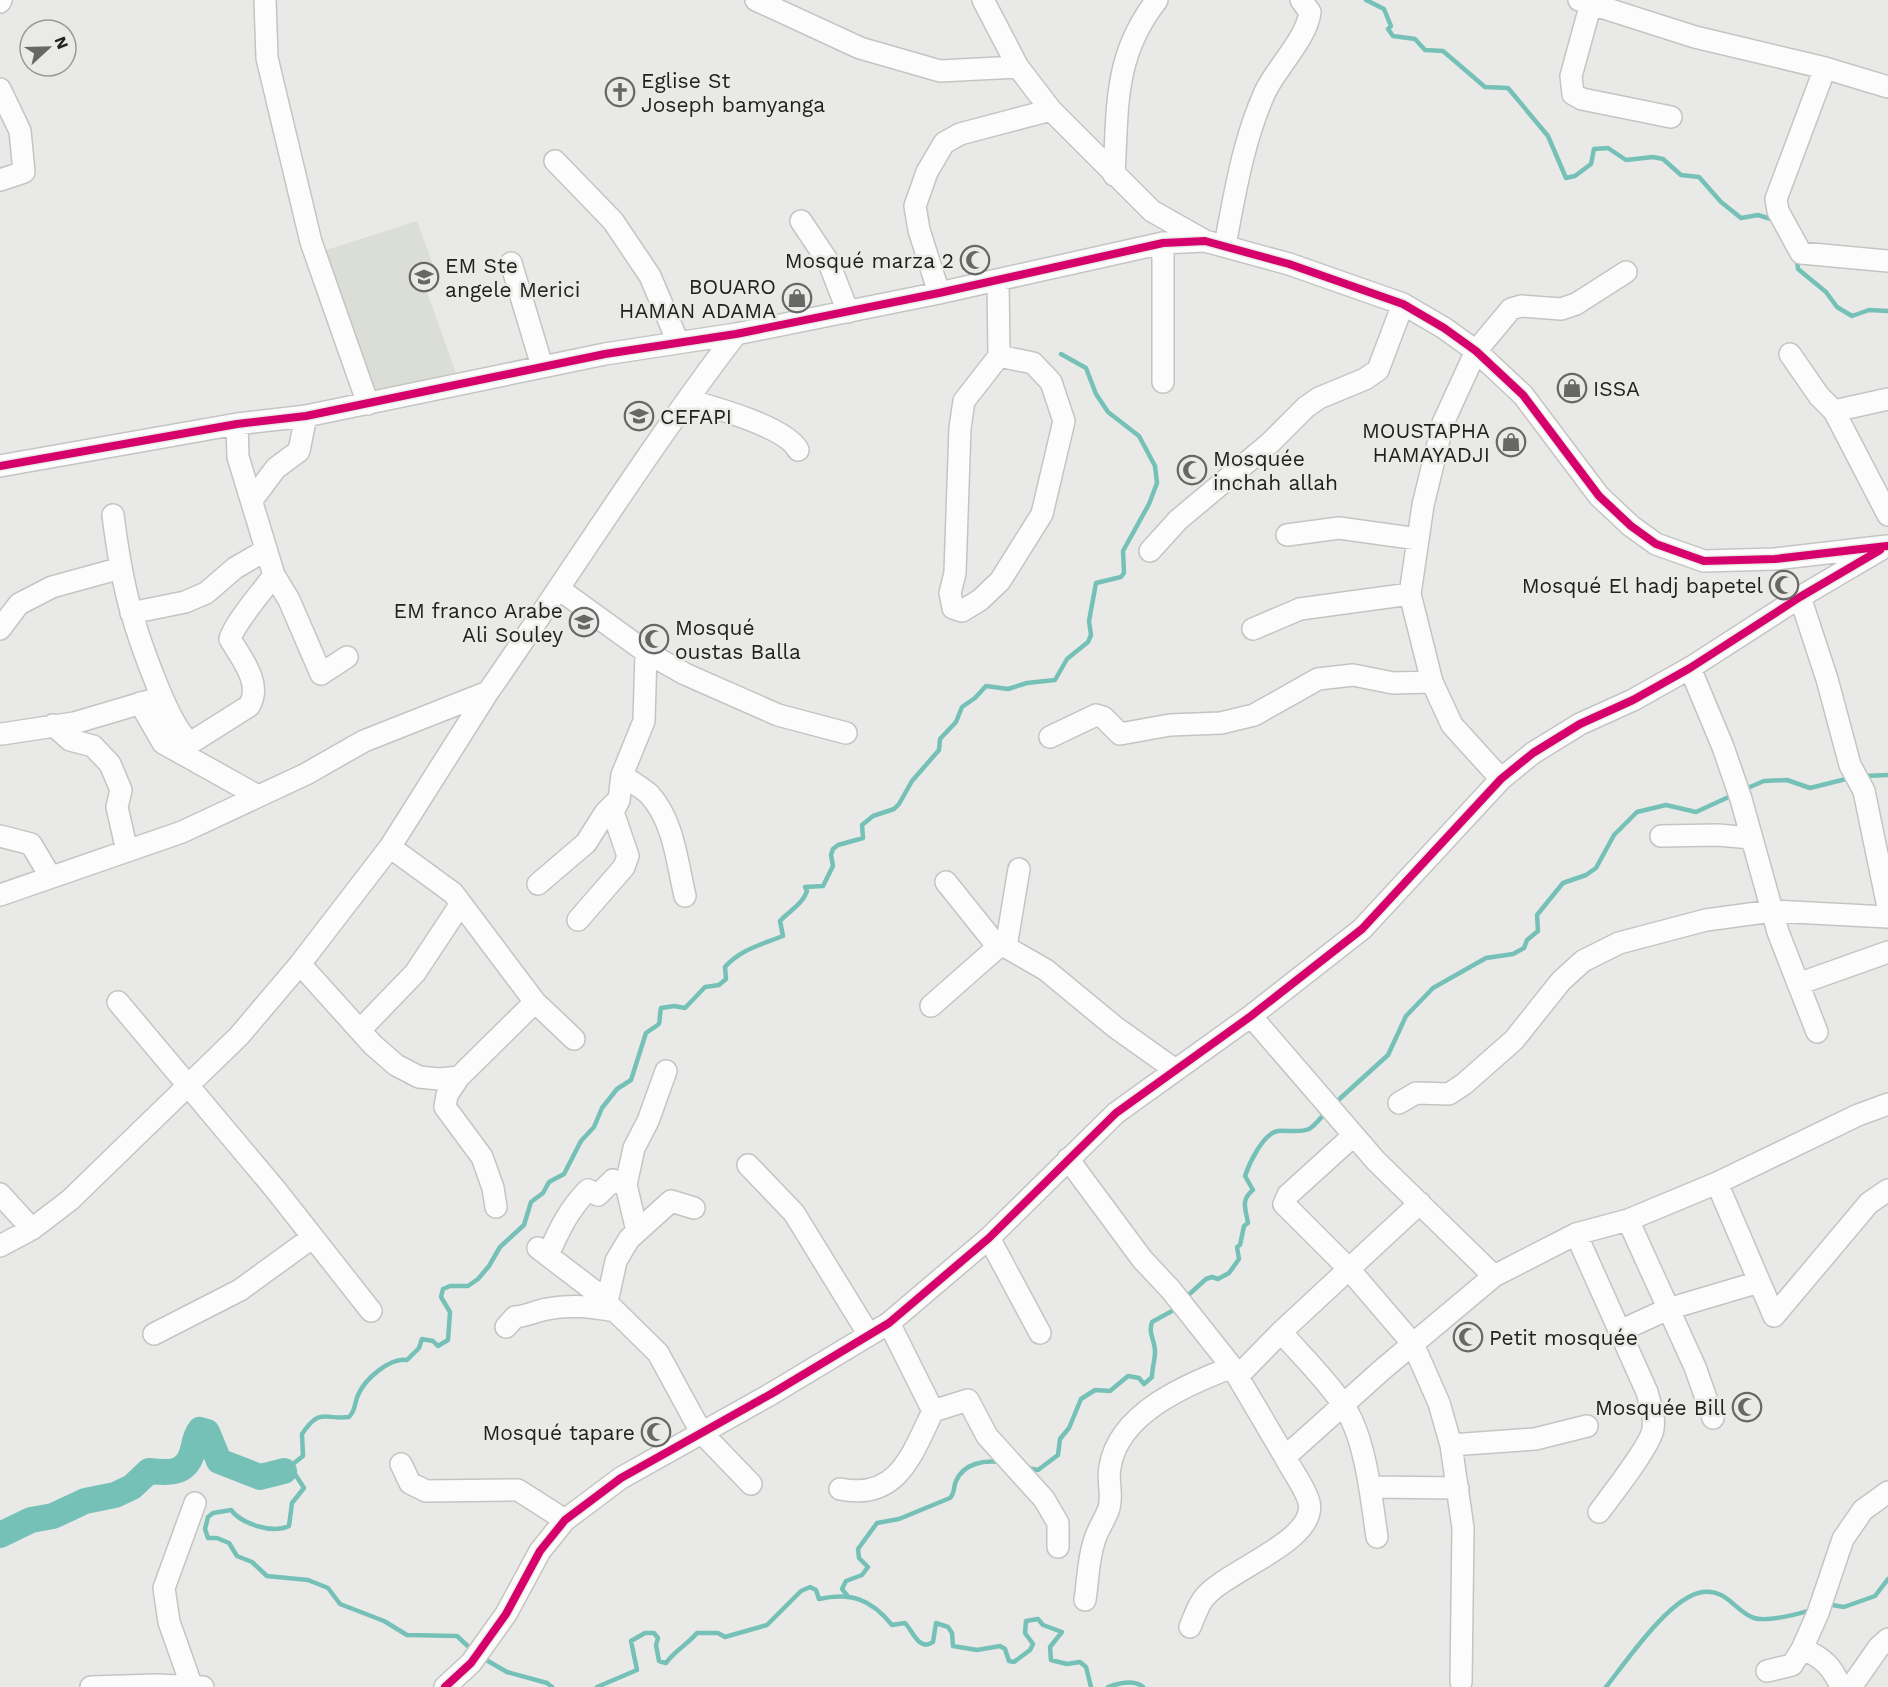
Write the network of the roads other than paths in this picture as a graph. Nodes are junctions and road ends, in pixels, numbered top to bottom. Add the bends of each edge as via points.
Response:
1 (265, 0) edge
2 (756, 0) edge
3 (983, 0) edge
4 (1000, 0) edge
5 (1157, 0) edge
6 (1301, 0) edge
7 (1585, 1) edge
8 (994, 22) junction
9 (1018, 67) junction
10 (1825, 68) junction
11 (1888, 87) edge
12 (0, 89) edge
13 (1051, 110) junction
14 (1671, 117) dead end
15 (555, 160) dead end
16 (1114, 175) junction
17 (0, 180) edge
18 (801, 221) dead end
19 (1163, 243) junction
20 (1215, 243) junction
21 (1888, 261) edge
22 (511, 263) dead end
23 (1626, 272) dead end
24 (998, 280) junction
25 (939, 293) junction
26 (1403, 304) junction
27 (848, 312) junction
28 (736, 334) junction
29 (678, 342) junction
30 (1476, 351) junction
31 (1790, 354) dead end
32 (999, 356) junction
33 (542, 366) junction
34 (1163, 382) dead end
35 (1888, 399) edge
36 (688, 400) junction
37 (368, 404) junction
38 (1834, 411) junction
39 (306, 416) junction
40 (237, 424) junction
41 (798, 450) dead end
42 (0, 466) edge
43 (252, 500) junction
44 (113, 515) dead end
45 (1888, 515) edge
46 (1287, 535) dead end
47 (1418, 539) junction
48 (1888, 546) edge
49 (266, 550) junction
50 (1150, 551) dead end
51 (121, 568) junction
52 (274, 575) junction
53 (560, 589) junction
54 (1410, 594) junction
55 (1800, 597) junction
56 (131, 613) junction
57 (0, 629) edge
58 (1253, 629) dead end
59 (646, 652) junction
60 (347, 657) dead end
61 (1690, 668) junction
62 (1432, 682) junction
63 (488, 692) junction
64 (162, 697) junction
65 (140, 703) junction
66 (53, 725) junction
67 (846, 733) dead end
68 (2, 734) dead end
69 (1050, 737) dead end
70 (622, 775) junction
71 (1501, 779) junction
72 (258, 796) junction
73 (618, 800) junction
74 (0, 836) edge
75 (1661, 836) dead end
76 (1751, 838) junction
77 (390, 847) junction
78 (127, 851) junction
79 (1019, 869) dead end
80 (50, 876) junction
81 (946, 882) dead end
82 (538, 884) dead end
83 (0, 895) edge
84 (685, 896) dead end
85 (460, 905) junction
86 (1888, 907) edge
87 (1772, 911) junction
88 (1888, 917) edge
89 (578, 920) dead end
90 (1002, 947) junction
91 (1888, 952) edge
92 (300, 964) junction
93 (1798, 984) junction
94 (118, 1002) dead end
95 (535, 1002) junction
96 (931, 1005) dead end
97 (1251, 1016) junction
98 (360, 1030) junction
99 (1817, 1032) dead end
100 (574, 1039) dead end
101 (1174, 1069) junction
102 (666, 1071) dead end
103 (459, 1077) junction
104 (188, 1087) junction
105 (1399, 1103) dead end
106 (1887, 1110) edge
107 (1350, 1131) junction
108 (1068, 1159) junction
109 (748, 1165) dead end
110 (1717, 1183) junction
111 (626, 1185) junction
112 (1888, 1190) edge
113 (0, 1194) edge
114 (1420, 1203) junction
115 (496, 1207) dead end
116 (694, 1208) dead end
117 (1629, 1220) junction
118 (32, 1229) junction
119 (637, 1231) junction
120 (1576, 1234) junction
121 (313, 1237) junction
122 (989, 1238) junction
123 (0, 1246) edge
124 (1348, 1268) junction
125 (1494, 1276) junction
126 (1759, 1282) junction
127 (611, 1307) junction
128 (1668, 1309) junction
129 (371, 1311) dead end
130 (889, 1323) junction
131 (506, 1327) dead end
132 (1620, 1331) junction
133 (1281, 1332) junction
134 (1040, 1333) dead end
135 (154, 1334) dead end
136 (869, 1335) junction
137 (1413, 1344) junction
138 (1235, 1371) junction
139 (1343, 1404) junction
140 (933, 1411) junction
141 (1713, 1418) dead end
142 (1587, 1426) dead end
143 (701, 1432) junction
144 (1451, 1445) junction
145 (1285, 1457) junction
146 (401, 1464) dead end
147 (751, 1484) dead end
148 (1370, 1487) junction
149 (1458, 1488) junction
150 (840, 1489) dead end
151 (1888, 1491) edge
152 (195, 1503) dead end
153 (1599, 1512) dead end
154 (565, 1520) junction
155 (1377, 1538) dead end
156 (1058, 1547) dead end
157 (1084, 1600) dead end
158 (1190, 1627) dead end
159 (1888, 1639) edge
160 (1802, 1649) junction
161 (1767, 1671) dead end
162 (1461, 1682) dead end
163 (92, 1687) edge
164 (192, 1687) edge
165 (203, 1687) edge
166 (446, 1687) edge
167 (1841, 1687) edge
168 (1851, 1687) edge

1 - 37 street via 267,58 305,220
2 - 9 street via 860,48 940,71
3 - 8 street
4 - 8 street
5 - 16 street via 1140,22 1127,49 1119,89
6 - 20 street via 1310,12 1308,24 1278,66 1265,93
7 - 10 street via 1695,37
7 - 14 street via 1571,76 1573,94
8 - 9 street
9 - 13 street
10 - 11 street
10 - 21 street via 1776,199 1779,211 1801,253
12 - 17 street via 20,132 24,172
13 - 16 street
13 - 25 street via 960,134 944,143 927,172 915,206
15 - 29 street via 613,221 650,276
16 - 20 street via 1152,211
18 - 27 street via 829,263
19 - 20 street
19 - 24 street
19 - 34 street
20 - 26 street
22 - 33 street
23 - 30 street via 1568,306 1511,309
24 - 25 street
24 - 32 street
25 - 27 street
26 - 30 street
26 - 50 street via 1378,370 1306,407 1270,444 1178,520
27 - 28 street
28 - 29 street
28 - 36 street
29 - 33 street
30 - 47 street via 1443,423
30 - 48 street via 1523,395 1599,496 1656,544 1704,561 1775,559
31 - 38 street
32 - 32 street via 1033,363 1052,382 1064,421 1042,514 1000,581 962,611 953,608 950,593 955,573 960,428 964,401
33 - 37 street
35 - 38 street
36 - 41 street via 770,429
36 - 53 street
37 - 39 street
38 - 45 street
39 - 40 street
39 - 43 street via 299,451 276,468
40 - 42 street
40 - 43 street via 238,457
43 - 49 street
44 - 51 street
46 - 47 street via 1338,528
47 - 54 street
48 - 55 street
49 - 52 street
49 - 56 street via 235,568 206,593 185,602
51 - 56 street
51 - 57 street via 52,587 19,604
52 - 60 street via 321,674
52 - 64 street via 234,626 230,639 254,684 254,698 249,706 189,742
53 - 59 street
53 - 63 street
54 - 58 street via 1300,609
54 - 62 street
55 - 61 street
55 - 86 street via 1850,765 1871,816
56 - 64 street
59 - 67 street via 778,716
59 - 70 street via 644,720
61 - 71 street via 1580,724 1533,753
61 - 76 street via 1723,747
62 - 69 street via 1393,683 1353,675 1318,679 1254,715 1221,723 1170,725 1120,734 1096,715
62 - 71 street via 1452,725
63 - 72 street via 364,741
63 - 77 street
64 - 65 street
65 - 66 street via 74,723
65 - 72 street via 163,743
66 - 68 street
66 - 78 street via 70,740 93,747 110,764 121,790 117,807
70 - 73 street
70 - 84 street via 648,793 660,810 670,831
71 - 97 street via 1362,928
72 - 78 street via 182,832
73 - 82 street via 586,843
73 - 89 street via 613,812 628,856 624,867
74 - 80 street via 31,844
75 - 76 street
76 - 87 street
77 - 85 street via 441,882
77 - 92 street
78 - 80 street
79 - 90 street
80 - 83 street
81 - 90 street
85 - 95 street
85 - 98 street via 415,973
87 - 88 street
87 - 93 street
87 - 105 street via 1668,929 1619,943 1583,961 1561,981 1514,1040 1464,1084 1449,1094 1416,1093
90 - 96 street
90 - 101 street via 1046,970
91 - 93 street
92 - 98 street
92 - 104 street via 239,1036
93 - 99 street
94 - 104 street
95 - 100 street
95 - 103 street
97 - 101 street
97 - 107 street
98 - 103 street via 396,1065 419,1077
101 - 108 street via 1116,1113
102 - 111 street via 648,1121 633,1148
103 - 115 street via 444,1107 482,1157
104 - 118 street via 70,1200
104 - 121 street
106 - 110 street
107 - 114 street
107 - 124 street via 1288,1195 1284,1204
108 - 122 street
108 - 138 street via 1142,1259
109 - 136 street via 794,1213
110 - 117 street
110 - 126 street
111 - 119 street
111 - 127 street via 613,1180 598,1195 588,1190 543,1252
112 - 126 street via 1869,1203 1774,1316
113 - 118 street
114 - 124 street
114 - 125 street
116 - 119 street via 671,1201
117 - 120 street
117 - 128 street
118 - 123 street
119 - 127 street via 616,1261
120 - 125 street
120 - 132 street
121 - 129 street
121 - 135 street via 240,1290
122 - 130 street
122 - 134 street
124 - 133 street
124 - 137 street
125 - 137 street
126 - 128 street
127 - 131 street via 545,1309 514,1317
127 - 143 street via 658,1353
128 - 132 street
128 - 141 street
130 - 136 street
130 - 140 street
132 - 153 street via 1647,1392 1653,1431
133 - 138 street
133 - 139 street
136 - 143 street
137 - 139 street
137 - 144 street via 1439,1403
138 - 145 street
138 - 157 street via 1201,1379 1163,1401 1139,1417 1120,1440 1109,1468 1112,1494 1094,1542
139 - 145 street
139 - 148 street via 1359,1443
140 - 150 street via 897,1477 859,1493
140 - 156 street via 968,1400 987,1436 1044,1498 1058,1523
142 - 144 street via 1535,1439
143 - 147 street
143 - 154 street via 621,1478
144 - 149 street
145 - 158 street via 1309,1503 1308,1522 1204,1598
146 - 154 street via 410,1483 426,1491 518,1490
148 - 149 street
148 - 155 street
149 - 162 street via 1463,1528
151 - 160 street via 1863,1510 1843,1539
152 - 164 street via 164,1588 169,1622
154 - 166 street via 540,1551 506,1614 471,1663
159 - 168 street
160 - 161 street via 1792,1665
160 - 167 street via 1820,1656
163 - 164 street
164 - 165 street

